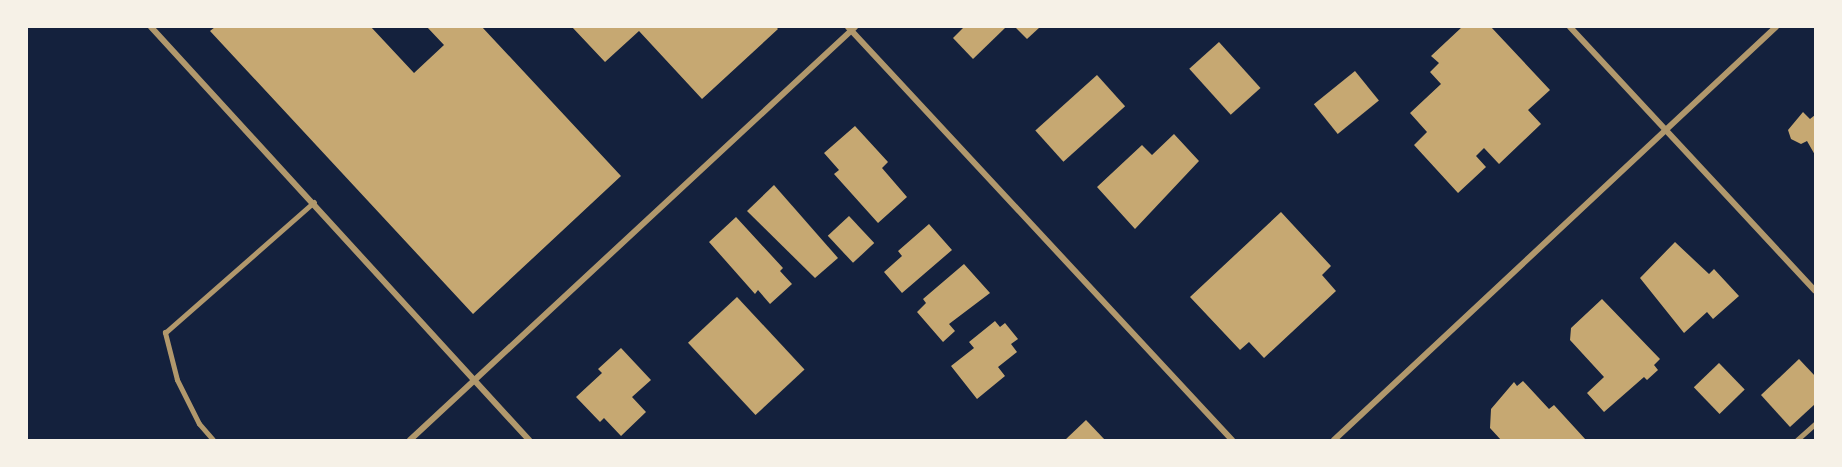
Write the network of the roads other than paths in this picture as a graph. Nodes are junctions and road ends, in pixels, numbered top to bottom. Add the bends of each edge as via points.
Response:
1 (151, 27) edge
2 (1570, 27) edge
3 (1776, 27) edge
4 (851, 28) edge
5 (1665, 130) junction
6 (314, 202) junction
7 (1815, 291) edge
8 (474, 380) junction
9 (1815, 424) edge
10 (213, 440) edge
11 (410, 440) edge
12 (529, 440) edge
13 (1232, 440) edge
14 (1334, 440) edge
15 (1797, 440) edge

1 - 6 street
2 - 5 street
3 - 5 street
4 - 8 street
4 - 13 street
5 - 7 street
5 - 14 street
6 - 8 street
6 - 10 lane via 165,333 177,380 199,424
8 - 11 street
8 - 12 street
9 - 15 lane

